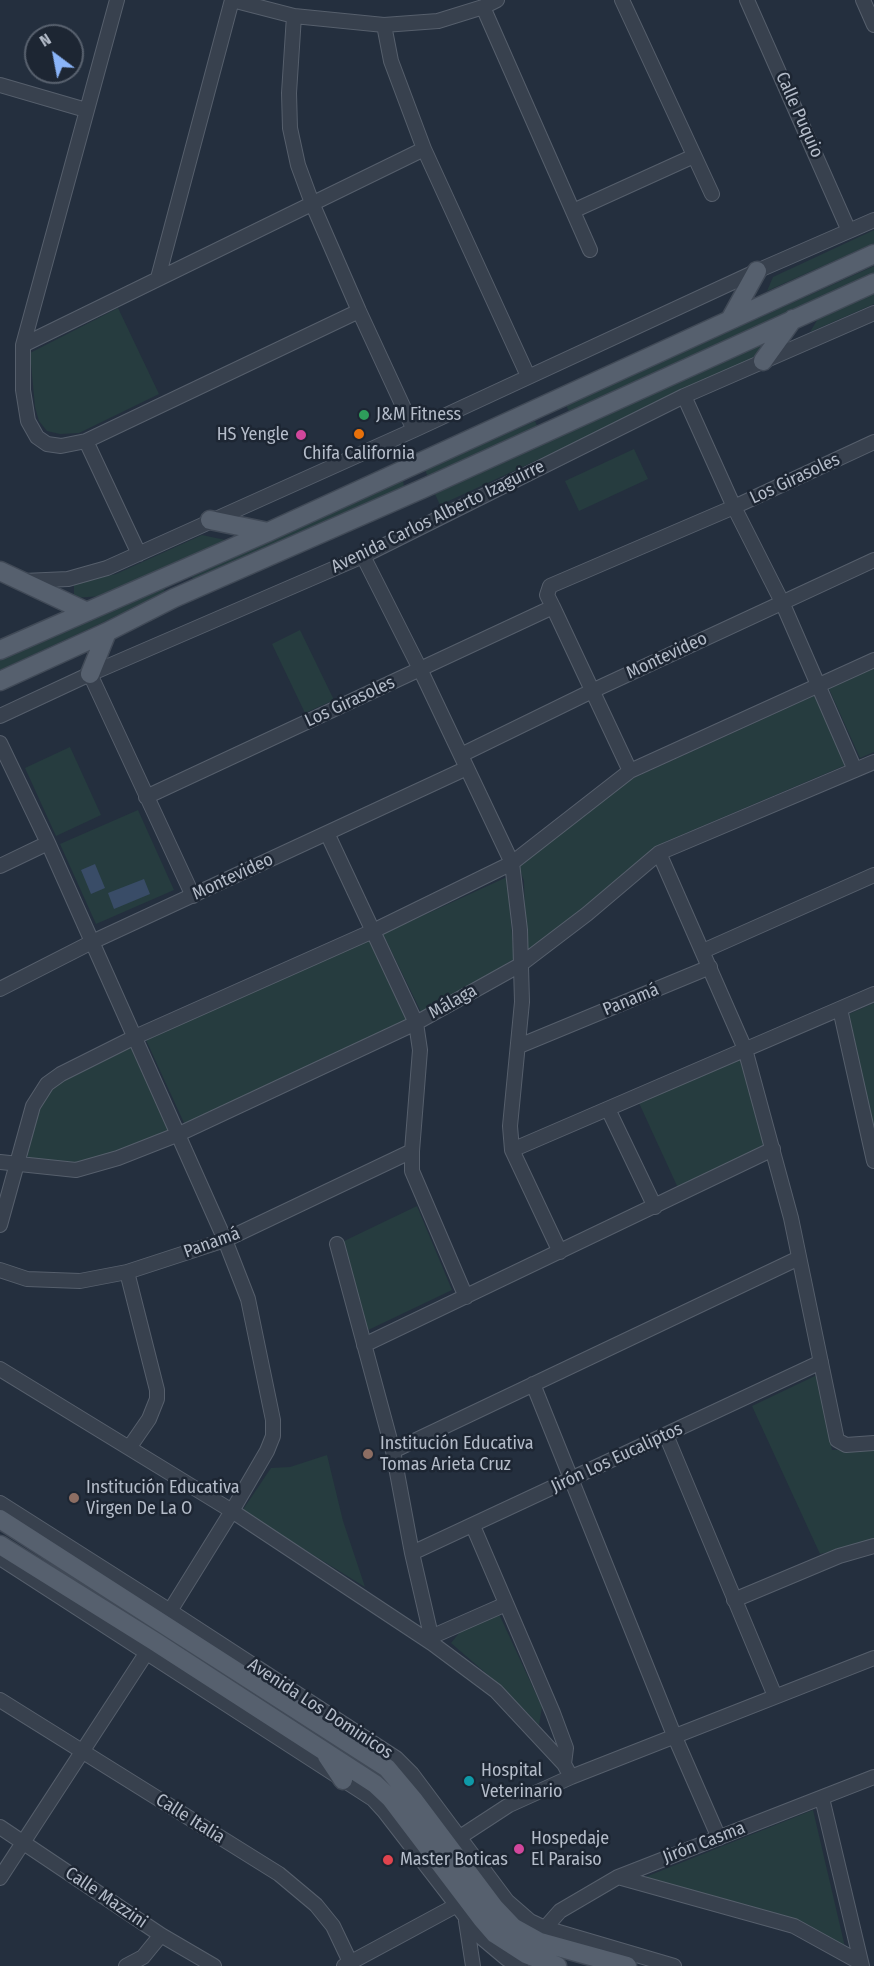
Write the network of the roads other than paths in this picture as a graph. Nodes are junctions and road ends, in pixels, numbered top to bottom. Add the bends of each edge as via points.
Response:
1 (117, 0) edge
2 (232, 0) edge
3 (497, 0) edge
4 (622, 0) edge
5 (747, 0) edge
6 (863, 0) edge
7 (483, 7) junction
8 (294, 16) junction
9 (384, 25) junction
10 (874, 25) edge
11 (0, 85) edge
12 (86, 110) junction
13 (424, 149) junction
14 (694, 156) junction
15 (712, 194) dead end
16 (312, 203) junction
17 (573, 211) junction
18 (874, 220) edge
19 (849, 231) junction
20 (590, 250) dead end
21 (874, 254) edge
22 (758, 271) junction
23 (158, 278) junction
24 (874, 283) edge
25 (359, 311) junction
26 (874, 313) edge
27 (731, 318) junction
28 (794, 318) junction
29 (23, 345) junction
30 (763, 361) junction
31 (528, 376) junction
32 (684, 396) junction
33 (552, 401) junction
34 (558, 427) junction
35 (414, 430) junction
36 (86, 441) junction
37 (874, 442) edge
38 (734, 507) junction
39 (210, 520) junction
40 (268, 532) junction
41 (139, 554) junction
42 (363, 556) junction
43 (874, 560) edge
44 (0, 571) edge
45 (164, 577) junction
46 (22, 581) junction
47 (174, 598) junction
48 (782, 602) junction
49 (553, 607) junction
50 (85, 611) junction
51 (107, 632) junction
52 (0, 650) edge
53 (874, 660) edge
54 (420, 669) junction
55 (90, 674) junction
56 (0, 681) edge
57 (818, 685) junction
58 (592, 692) junction
59 (0, 716) edge
60 (0, 743) edge
61 (464, 762) junction
62 (874, 762) edge
63 (855, 770) junction
64 (630, 771) junction
65 (146, 797) junction
66 (327, 833) junction
67 (48, 843) junction
68 (659, 853) junction
69 (512, 863) junction
70 (0, 866) edge
71 (874, 875) edge
72 (193, 896) junction
73 (373, 931) junction
74 (92, 942) junction
75 (703, 951) junction
76 (520, 965) junction
77 (710, 967) junction
78 (0, 988) edge
79 (874, 994) edge
80 (840, 1009) junction
81 (416, 1023) junction
82 (135, 1037) junction
83 (519, 1046) junction
84 (745, 1050) junction
85 (608, 1109) junction
86 (179, 1134) junction
87 (774, 1149) junction
88 (512, 1150) junction
89 (411, 1151) junction
90 (874, 1161) edge
91 (0, 1162) edge
92 (18, 1165) junction
93 (655, 1207) junction
94 (0, 1225) edge
95 (225, 1240) junction
96 (338, 1245) dead end
97 (560, 1252) junction
98 (800, 1258) junction
99 (0, 1270) edge
100 (127, 1272) junction
101 (466, 1297) junction
102 (364, 1345) junction
103 (821, 1362) junction
104 (0, 1369) edge
105 (534, 1384) junction
106 (666, 1436) junction
107 (874, 1443) edge
108 (129, 1448) junction
109 (393, 1451) junction
110 (571, 1480) junction
111 (0, 1503) edge
112 (232, 1511) junction
113 (0, 1519) edge
114 (473, 1526) junction
115 (0, 1545) edge
116 (874, 1546) edge
117 (412, 1553) junction
118 (0, 1558) edge
119 (734, 1600) junction
120 (506, 1604) junction
121 (170, 1611) junction
122 (432, 1641) junction
123 (147, 1652) junction
124 (874, 1658) edge
125 (774, 1696) junction
126 (0, 1700) edge
127 (674, 1735) junction
128 (322, 1749) junction
129 (82, 1751) junction
130 (564, 1764) junction
131 (571, 1777) junction
132 (874, 1777) edge
133 (343, 1780) junction
134 (822, 1798) junction
135 (413, 1799) junction
136 (437, 1808) junction
137 (0, 1827) edge
138 (460, 1838) junction
139 (719, 1838) junction
140 (24, 1841) junction
141 (618, 1877) junction
142 (0, 1878) edge
143 (457, 1905) junction
144 (465, 1918) junction
145 (545, 1928) junction
146 (161, 1935) junction
147 (861, 1964) edge
148 (349, 1965) edge
149 (126, 1966) edge
150 (214, 1966) edge
151 (473, 1966) edge
152 (521, 1966) edge
153 (557, 1966) edge
154 (627, 1966) edge
155 (674, 1966) edge

1 - 12 street
2 - 8 street
2 - 23 street
3 - 7 street
4 - 14 street
5 - 19 street, Calle Puquio
6 - 10 street
7 - 9 street via 438,21
7 - 17 street
8 - 9 street
8 - 16 street via 290,128
9 - 13 street via 391,61
11 - 12 street
12 - 29 street
13 - 16 street
13 - 31 street
14 - 15 street
14 - 17 street
16 - 23 street
16 - 25 street
17 - 20 street
18 - 19 street
19 - 22 street
21 - 27 main road
22 - 27 main road
22 - 31 street
23 - 29 street
24 - 28 main road, Avenida Carlos Alberto Izaguirre
25 - 35 street
25 - 36 street
26 - 30 street, Avenida Carlos Alberto Izaguirre
27 - 33 main road
28 - 30 main road
28 - 34 main road, Avenida Carlos Alberto Izaguirre
29 - 36 street via 23,390 28,421 37,437 47,444 61,446
30 - 32 street, Avenida Carlos Alberto Izaguirre
31 - 35 street
32 - 38 street
32 - 42 street, Avenida Carlos Alberto Izaguirre
33 - 34 main road via 546,415
33 - 40 main road
34 - 47 main road, Avenida Carlos Alberto Izaguirre
35 - 39 street
36 - 41 street
37 - 38 street, Los Girasoles
38 - 48 street
38 - 49 street, Los Girasoles via 549,586
39 - 40 main road
39 - 41 street
40 - 45 main road
41 - 46 street via 68,579
42 - 54 street
42 - 55 street, Avenida Carlos Alberto Izaguirre
43 - 48 street, Montevideo
44 - 46 main road
45 - 47 main road via 177,587
45 - 50 main road
46 - 50 main road
47 - 51 main road, Avenida Carlos Alberto Izaguirre
48 - 57 street
48 - 58 street, Montevideo
49 - 54 street, Los Girasoles
49 - 58 street
50 - 52 main road
51 - 55 main road
51 - 56 main road, Avenida Carlos Alberto Izaguirre
53 - 57 street
54 - 61 street
54 - 65 street, Los Girasoles
55 - 59 street, Avenida Carlos Alberto Izaguirre
55 - 65 street
57 - 63 street
57 - 64 street
58 - 61 street, Montevideo
58 - 64 street
60 - 67 street
61 - 66 street, Montevideo
61 - 69 street
62 - 63 street, Málaga
63 - 68 street, Málaga
64 - 69 street
65 - 72 street
66 - 72 street, Montevideo
66 - 73 street
67 - 70 street
67 - 74 street
68 - 75 street
68 - 76 street, Málaga
69 - 73 street
69 - 76 street
71 - 75 street
72 - 74 street, Montevideo
73 - 81 street
73 - 82 street
74 - 78 street, Montevideo
74 - 82 street
75 - 77 street
76 - 81 street, Málaga
76 - 83 street
77 - 83 street, Panamá
77 - 84 street
79 - 80 street
80 - 84 street
80 - 90 street
81 - 86 street, Málaga
81 - 89 street via 420,1050
82 - 86 street
82 - 92 street via 47,1084 33,1106
83 - 88 street via 510,1116
84 - 85 street
84 - 87 street
85 - 88 street
85 - 93 street
86 - 92 street, Málaga via 76,1170
86 - 95 street
87 - 93 street
87 - 98 street
88 - 97 street
89 - 95 street, Panamá
89 - 101 street via 412,1171
91 - 92 street, Málaga
92 - 94 street
93 - 97 street
95 - 100 street, Panamá
95 - 112 street via 248,1299 273,1420 273,1436 267,1451
96 - 102 street
97 - 101 street
98 - 103 street
98 - 105 street
99 - 100 street, Panamá via 27,1279 80,1281
100 - 108 street via 157,1390 149,1419
101 - 102 street
102 - 109 street
103 - 106 street, Jirón Los Eucaliptos
103 - 107 street via 837,1440 846,1445
104 - 108 street
105 - 109 street
105 - 110 street
106 - 110 street, Jirón Los Eucaliptos
106 - 119 street
108 - 112 street
109 - 117 street
110 - 114 street, Jirón Los Eucaliptos
110 - 127 street
111 - 121 street, Avenida Los Dominicos
112 - 121 street
112 - 122 street
113 - 135 main road, Avenida Los Dominicos via 381,1764
114 - 117 street, Jirón Los Eucaliptos
114 - 120 street
115 - 128 main road, Avenida Los Dominicos
116 - 119 street via 839,1556
117 - 122 street
118 - 123 street
119 - 125 street
120 - 122 street
120 - 130 street via 564,1743
121 - 136 street, Avenida Los Dominicos via 387,1752 407,1769
122 - 130 street via 496,1691
123 - 129 street
123 - 133 street
124 - 125 street
125 - 127 street
126 - 129 street, Calle Italia
127 - 131 street
127 - 139 street
128 - 133 main road
128 - 153 main road, Avenida Los Dominicos via 386,1793 495,1934 526,1954
129 - 140 street
129 - 148 street, Calle Italia via 295,1886 333,1926
130 - 131 street
131 - 138 street via 508,1805
132 - 134 street, Jirón Casma
133 - 143 street via 379,1804
134 - 139 street, Jirón Casma
134 - 147 street
135 - 136 main road
135 - 154 main road, Avenida Los Dominicos via 513,1927 534,1940
136 - 138 street, Avenida Los Dominicos
137 - 140 street, Calle Mazzini
138 - 145 street, Avenida Los Dominicos via 507,1901
139 - 141 street, Jirón Casma
140 - 142 street
140 - 146 street, Calle Mazzini
141 - 145 street, Jirón Casma via 560,1911
141 - 147 street via 794,1926
143 - 144 street
143 - 148 street
144 - 151 street
144 - 152 street via 490,1946
145 - 155 street, Avenida Los Dominicos
146 - 149 street via 143,1957
146 - 150 street, Calle Mazzini

